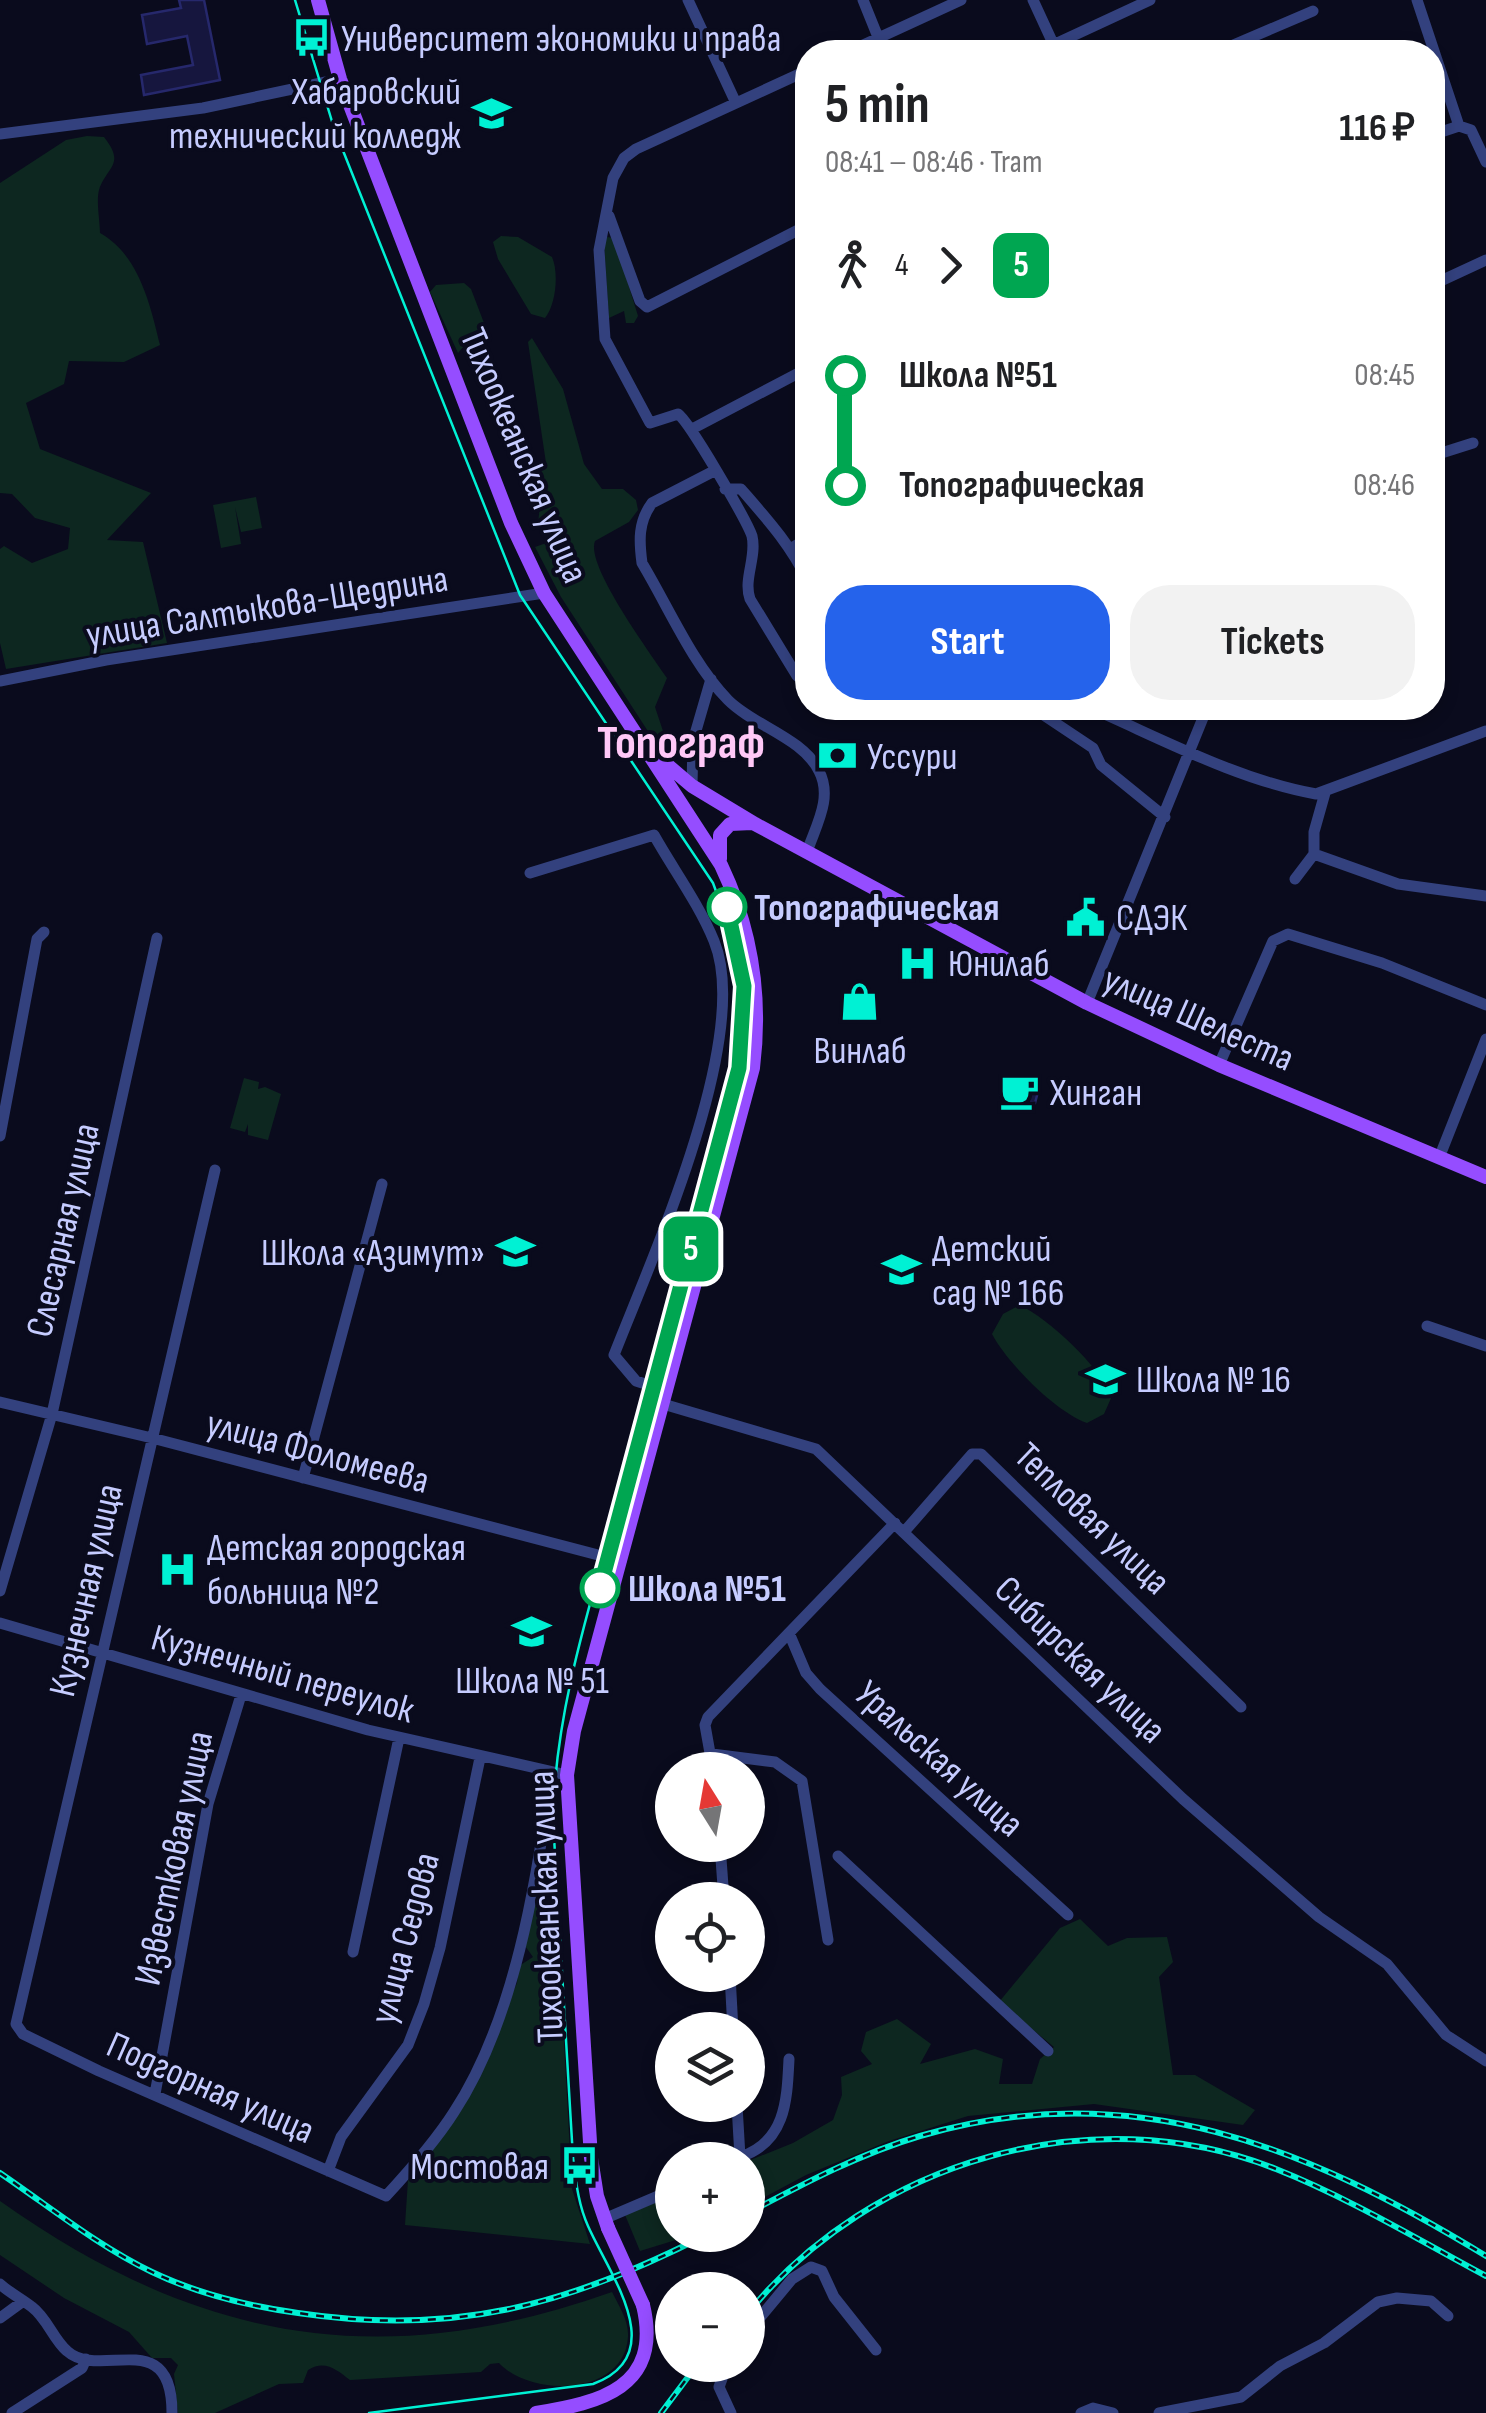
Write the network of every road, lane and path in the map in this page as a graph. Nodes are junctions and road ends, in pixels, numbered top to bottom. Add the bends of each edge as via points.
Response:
1 (318, 0) edge
2 (688, 0) edge
3 (863, 0) edge
4 (960, 0) edge
5 (1033, 0) edge
6 (1150, 0) edge
7 (1417, 0) edge
8 (1313, 11) dead end
9 (879, 40) joint
10 (1051, 40) edge
11 (1072, 40) edge
12 (1245, 40) edge
13 (1431, 40) edge
14 (795, 76) edge
15 (340, 80) junction
16 (1445, 82) edge
17 (735, 101) junction
18 (1460, 126) junction
19 (1445, 131) edge
20 (0, 134) edge
21 (1486, 162) edge
22 (607, 212) junction
23 (795, 232) edge
24 (1486, 260) edge
25 (1445, 280) edge
26 (795, 375) edge
27 (692, 429) junction
28 (1473, 443) dead end
29 (1445, 452) edge
30 (714, 470) junction
31 (725, 489) junction
32 (795, 546) edge
33 (792, 548) junction
34 (795, 554) edge
35 (544, 593) junction
36 (795, 674) edge
37 (711, 679) junction
38 (0, 682) edge
39 (1051, 720) edge
40 (1118, 720) edge
41 (1202, 720) edge
42 (1486, 731) edge
43 (640, 742) junction
44 (1190, 751) junction
45 (692, 786) junction
46 (1325, 792) junction
47 (1166, 817) junction
48 (755, 824) junction
49 (807, 852) junction
50 (1314, 854) junction
51 (722, 865) junction
52 (530, 873) dead end
53 (1295, 878) dead end
54 (1486, 896) edge
55 (44, 932) dead end
56 (158, 938) dead end
57 (1087, 1004) junction
58 (1486, 1005) edge
59 (1486, 1039) edge
60 (1219, 1065) junction
61 (0, 1136) edge
62 (1439, 1158) junction
63 (215, 1170) dead end
64 (1486, 1178) edge
65 (382, 1184) dead end
66 (1427, 1326) dead end
67 (1486, 1346) edge
68 (665, 1398) junction
69 (0, 1402) edge
70 (52, 1414) junction
71 (152, 1438) junction
72 (303, 1478) junction
73 (900, 1527) junction
74 (621, 1561) junction
75 (0, 1591) edge
76 (0, 1624) edge
77 (789, 1633) junction
78 (100, 1652) junction
79 (242, 1695) junction
80 (1241, 1707) dead end
81 (400, 1738) junction
82 (712, 1752) edge
83 (480, 1758) junction
84 (765, 1761) edge
85 (551, 1774) junction
86 (568, 1775) junction
87 (838, 1856) dead end
88 (1068, 1915) dead end
89 (828, 1940) dead end
90 (353, 1952) dead end
91 (16, 2024) joint
92 (1048, 2051) dead end
93 (789, 2060) dead end
94 (1486, 2061) edge
95 (155, 2094) junction
96 (765, 2142) edge
97 (328, 2172) junction
98 (655, 2199) edge
99 (606, 2224) junction
100 (0, 2284) edge
101 (22, 2302) junction
102 (765, 2312) edge
103 (1448, 2316) dead end
104 (0, 2318) edge
105 (876, 2350) dead end
106 (86, 2359) junction
107 (721, 2382) edge
108 (12, 2413) edge
109 (172, 2413) edge
110 (536, 2413) edge
111 (730, 2413) edge
112 (1081, 2413) edge
113 (1114, 2413) edge
114 (1159, 2413) edge

1 - 15 main road, Тихоокеанская улица
2 - 17 street
3 - 9 street
4 - 9 street
5 - 10 street
6 - 11 street
7 - 13 street
8 - 12 street
14 - 17 street
15 - 20 street via 203,108
15 - 35 main road, Тихоокеанская улица
16 - 18 street
17 - 22 street via 624,158 608,189
18 - 19 street
18 - 21 street via 1472,130
22 - 23 street via 646,308
22 - 27 street via 599,250 606,344 650,423 678,414
24 - 25 street
26 - 27 street
27 - 30 street
28 - 29 street
30 - 31 street
30 - 37 street via 652,503 639,542 642,563
31 - 33 street via 741,489
31 - 36 street via 752,536 746,590
32 - 33 street
33 - 34 street
35 - 38 street, улица Салтыкова-Щедрина
35 - 43 main road, Тихоокеанская улица
37 - 45 street via 693,741
37 - 49 street via 820,772 826,795
39 - 47 street via 1092,748 1101,765
40 - 44 street
41 - 44 street
42 - 46 street
43 - 45 main road, улица Шелеста
43 - 51 main road, Тихоокеанская улица
44 - 46 street via 1290,788
44 - 47 street
45 - 48 main road, улица Шелеста
46 - 50 street
47 - 57 street
48 - 49 main road, улица Шелеста
48 - 51 main road via 742,820 720,835
49 - 57 main road, улица Шелеста
50 - 53 street
50 - 54 street via 1398,884
51 - 68 main road, Тихоокеанская улица via 741,908 754,969 757,1042
52 - 68 street, Сибирская улица via 654,835 715,942 726,997 718,1052 682,1181 614,1355 636,1381
55 - 61 street via 36,939
56 - 70 street, Слесарная улица
57 - 60 main road, улица Шелеста
58 - 60 street via 1382,962 1288,934 1272,941
59 - 62 street
60 - 62 main road, улица Шелеста
62 - 64 main road, улица Шелеста
63 - 71 street, Кузнечная улица
65 - 72 street
66 - 67 street
68 - 73 street, Сибирская улица via 816,1449
68 - 74 main road, Тихоокеанская улица
69 - 70 street, улица Фоломеева
70 - 71 street, улица Фоломеева
70 - 75 street, Слесарная улица
71 - 72 street, улица Фоломеева
71 - 78 street, Кузнечная улица
72 - 74 street, улица Фоломеева
73 - 77 street
73 - 80 street, Тепловая улица via 972,1454 981,1454
73 - 94 street, Сибирская улица via 1183,1799 1319,1917 1387,1964 1446,2035
74 - 86 main road, Тихоокеанская улица
76 - 78 street, Кузнечный переулок
77 - 82 street via 708,1716
77 - 88 street, Уральская улица via 820,1689
78 - 79 street, Кузнечный переулок
78 - 91 street, Кузнечная улица
79 - 81 street, Кузнечный переулок
79 - 95 street, Известковая улица via 208,1804
81 - 83 street, Кузнечный переулок
81 - 90 street
83 - 85 street, Кузнечный переулок
83 - 97 street, улица Седова via 424,2004 408,2045 341,2137
84 - 89 street via 802,1781
85 - 86 street, Кузнечный переулок
85 - 97 street, Подгорная улица via 514,1968 455,2112 386,2196
86 - 99 main road, Тихоокеанская улица via 591,2158
87 - 92 street
91 - 95 street, Подгорная улица via 23,2034
93 - 96 street via 786,2111
95 - 97 street, Подгорная улица
98 - 99 street
99 - 110 main road, Тихоокеанская улица, bridge via 644,2305 645,2351 616,2392
100 - 101 street
101 - 104 street
101 - 106 street via 34,2308 68,2354
102 - 105 street via 792,2279 811,2267 822,2270 834,2297
103 - 114 street via 1432,2301 1378,2302 1242,2396
106 - 108 street
106 - 109 street via 132,2358 152,2365 166,2378
107 - 111 street
112 - 113 street

